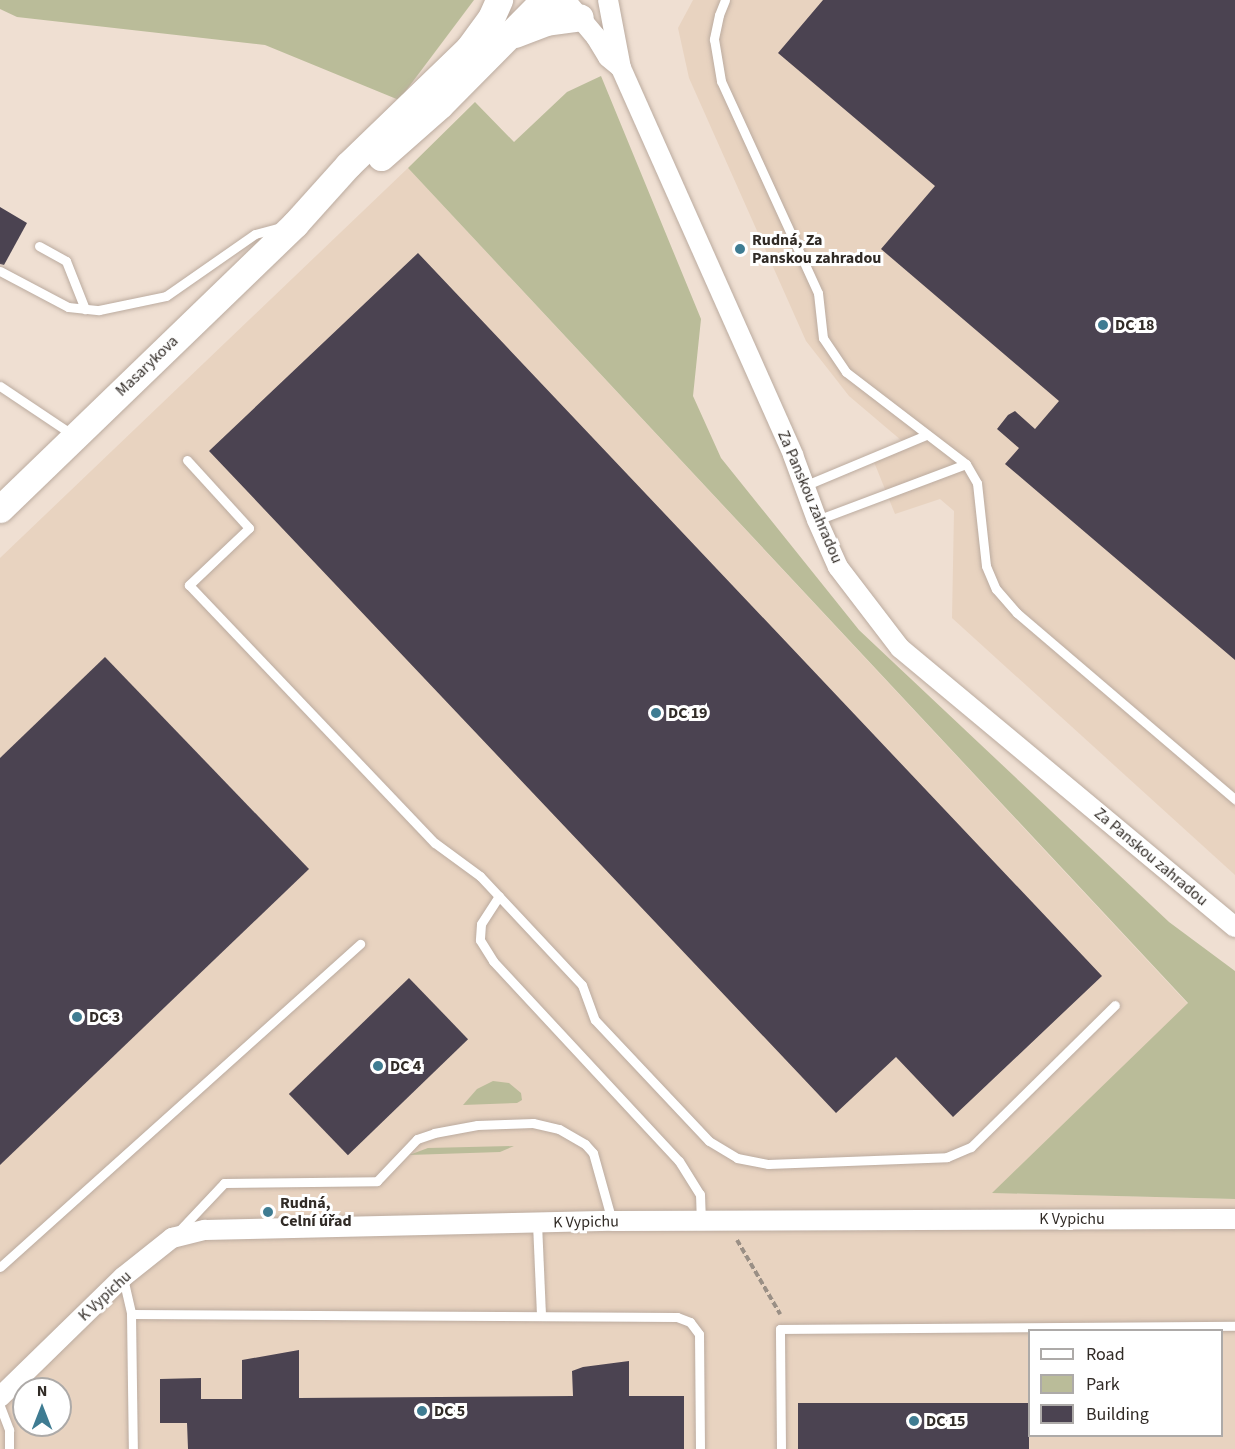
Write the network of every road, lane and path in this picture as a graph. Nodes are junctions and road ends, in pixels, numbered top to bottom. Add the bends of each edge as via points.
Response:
1 (499, 0) edge
2 (547, 0) edge
3 (608, 0) edge
4 (725, 0) edge
5 (572, 8) edge
6 (509, 37) junction
7 (621, 68) junction
8 (295, 224) junction
9 (39, 246) dead end
10 (0, 271) edge
11 (85, 309) junction
12 (0, 386) edge
13 (926, 435) junction
14 (75, 437) junction
15 (187, 460) dead end
16 (966, 464) junction
17 (804, 486) junction
18 (0, 509) edge
19 (817, 520) junction
20 (1235, 799) edge
21 (499, 896) junction
22 (1235, 927) edge
23 (360, 944) dead end
24 (1115, 1005) dead end
25 (1235, 1219) edge
26 (612, 1221) junction
27 (700, 1221) junction
28 (537, 1223) junction
29 (172, 1238) junction
30 (734, 1238) dead end
31 (0, 1267) edge
32 (123, 1277) junction
33 (780, 1311) dead end
34 (131, 1314) junction
35 (541, 1316) junction
36 (1235, 1326) edge
37 (0, 1397) edge
38 (0, 1406) edge
39 (9, 1449) edge
40 (133, 1449) edge
41 (700, 1449) edge
42 (781, 1449) edge

1 - 8 main road, Masarykova via 469,48 348,165
2 - 6 main road, Masarykova
3 - 7 street, Za Panskou zahradou
4 - 13 lane via 714,39 721,81 818,293 823,338 846,372
5 - 6 main road
5 - 7 street, Za Panskou zahradou via 608,57
6 - 8 main road, Masarykova via 355,180
7 - 17 street, Za Panskou zahradou via 794,455
8 - 11 lane via 255,234 166,296 99,310
8 - 14 main road, Masarykova
9 - 11 lane via 66,261
10 - 11 lane via 68,307
12 - 14 lane
13 - 16 lane
13 - 17 lane
14 - 18 main road, Masarykova
15 - 21 lane via 249,528 189,585 435,843 480,876
16 - 19 lane
16 - 20 lane via 977,483 986,566 996,589 1017,613
17 - 19 street, Za Panskou zahradou
19 - 22 street, Za Panskou zahradou via 838,567 900,648
21 - 24 lane via 582,985 595,1020 709,1141 736,1158 768,1164 947,1157 971,1147
21 - 27 lane via 481,924 480,940 493,961 679,1161 700,1194
23 - 31 lane
25 - 27 street, K Vypichu
26 - 27 street, K Vypichu
26 - 28 street, K Vypichu
26 - 29 lane via 593,1153 559,1129 533,1122 477,1125 417,1139 377,1181 224,1183
28 - 29 street, K Vypichu via 205,1230
28 - 35 lane
29 - 32 street, K Vypichu
30 - 33 path
32 - 34 lane
32 - 37 street, K Vypichu
34 - 35 lane
34 - 40 lane
35 - 41 lane via 677,1317 690,1322 699,1334
36 - 42 lane via 780,1329
38 - 39 lane via 9,1430

